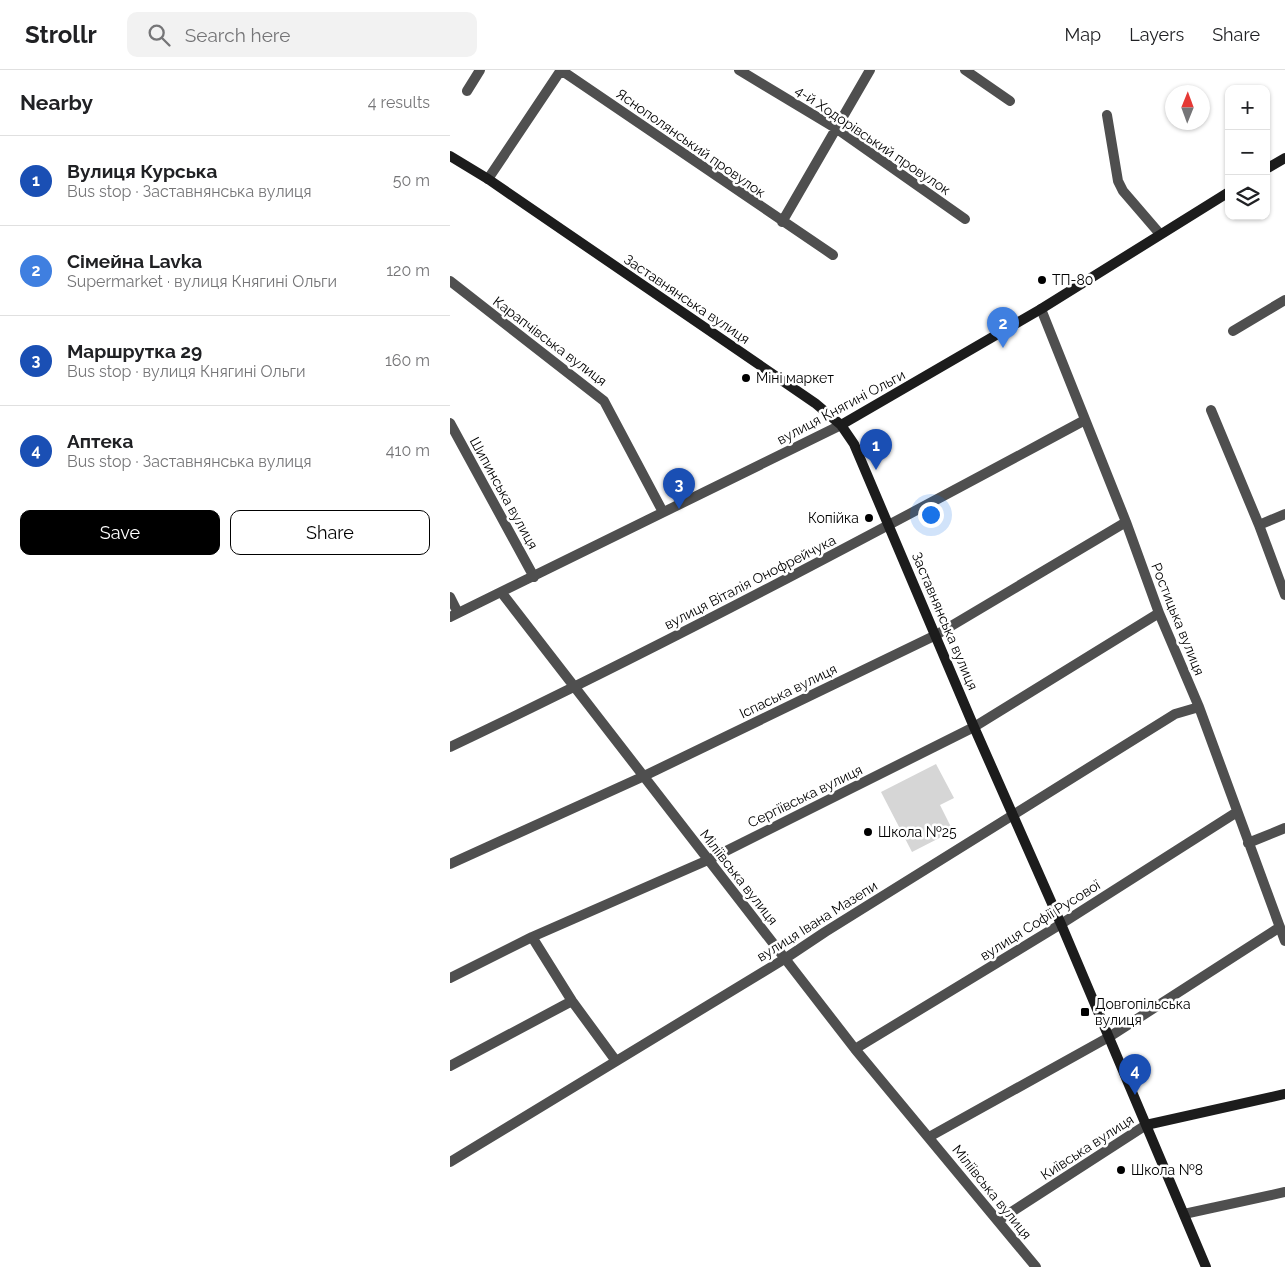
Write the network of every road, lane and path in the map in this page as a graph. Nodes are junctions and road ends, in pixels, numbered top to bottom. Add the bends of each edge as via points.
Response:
1 (480, 70) edge
2 (561, 70) edge
3 (739, 70) edge
4 (870, 70) edge
5 (965, 70) edge
6 (467, 91) dead end
7 (1010, 101) dead end
8 (1107, 115) dead end
9 (837, 129) junction
10 (450, 156) edge
11 (1285, 158) edge
12 (1270, 167) edge
13 (488, 179) junction
14 (1225, 194) edge
15 (965, 219) dead end
16 (782, 222) junction
17 (1160, 234) junction
18 (833, 255) dead end
19 (450, 281) edge
20 (1285, 300) edge
21 (1041, 309) junction
22 (1233, 331) dead end
23 (1211, 410) dead end
24 (1085, 420) junction
25 (450, 423) edge
26 (841, 425) junction
27 (663, 512) junction
28 (1285, 514) edge
29 (1126, 522) junction
30 (1259, 525) junction
31 (889, 526) junction
32 (534, 577) junction
33 (501, 592) junction
34 (1285, 595) edge
35 (450, 597) edge
36 (1159, 613) junction
37 (454, 615) edge
38 (936, 635) junction
39 (575, 688) junction
40 (1199, 707) junction
41 (974, 727) junction
42 (450, 747) edge
43 (642, 777) junction
44 (1237, 812) junction
45 (1014, 815) junction
46 (1285, 828) edge
47 (1248, 843) junction
48 (708, 860) junction
49 (450, 864) edge
50 (1061, 924) junction
51 (1280, 927) junction
52 (532, 937) junction
53 (1285, 941) edge
54 (786, 958) junction
55 (450, 978) edge
56 (572, 1001) junction
57 (1108, 1037) junction
58 (855, 1049) junction
59 (616, 1061) junction
60 (450, 1066) edge
61 (1285, 1094) edge
62 (1146, 1126) junction
63 (929, 1137) junction
64 (450, 1162) edge
65 (1285, 1192) edge
66 (1184, 1214) junction
67 (999, 1220) junction
68 (1036, 1267) edge
69 (1206, 1267) edge

1 - 6 street
2 - 13 street
2 - 16 street, Яснополянський провулок
3 - 9 street, 4-й Ходорівський провулок
4 - 9 street
5 - 7 street
8 - 17 street via 1118,181
9 - 15 street, 4-й Ходорівський провулок
9 - 16 street
10 - 13 street, Заставнянська вулиця
11 - 12 street
13 - 26 street, Заставнянська вулиця
14 - 17 street, вулиця Княгині Ольги
16 - 18 street, Яснополянський провулок
17 - 21 street, вулиця Княгині Ольги
19 - 27 street, Карапчівська вулиця via 604,401
20 - 22 street
21 - 24 street, Ростицька вулиця
21 - 26 street, вулиця Княгині Ольги
23 - 30 street
24 - 29 street, Ростицька вулиця
24 - 31 street, вулиця Віталія Онофрейчука
25 - 32 street, Шипинська вулиця
26 - 27 street, вулиця Княгині Ольги
26 - 31 street, Заставнянська вулиця via 854,444
27 - 32 street, вулиця Княгині Ольги
28 - 30 street
29 - 36 street, Ростицька вулиця
29 - 38 street, Іспаська вулиця
30 - 34 street
31 - 38 street, Заставнянська вулиця
31 - 39 street, вулиця Віталія Онофрейчука
32 - 33 street, вулиця Княгині Ольги
33 - 37 street, вулиця Княгині Ольги
33 - 39 street, Міліївська вулиця
35 - 37 street
36 - 40 street, Ростицька вулиця
36 - 41 street, Сергіївська вулиця
38 - 41 street, Заставнянська вулиця
38 - 43 street, Іспаська вулиця
39 - 42 street, вулиця Віталія Онофрейчука
39 - 43 street, Міліївська вулиця
40 - 44 street, Ростицька вулиця
40 - 45 street, вулиця Івана Мазепи via 1175,714
41 - 45 street, Заставнянська вулиця
41 - 48 street, Сергіївська вулиця
43 - 48 street, Міліївська вулиця
43 - 49 street, Іспаська вулиця
44 - 47 street, Ростицька вулиця
44 - 50 street, вулиця Софії Русової
45 - 50 street, Заставнянська вулиця
45 - 54 street, вулиця Івана Мазепи
46 - 47 street
47 - 51 street, Ростицька вулиця
48 - 52 street, Сергіївська вулиця
48 - 54 street, Міліївська вулиця
50 - 57 street, Заставнянська вулиця
50 - 58 street, вулиця Софії Русової
51 - 53 street, Ростицька вулиця
51 - 57 street
52 - 55 street, Сергіївська вулиця
52 - 56 street
54 - 58 street, Міліївська вулиця
54 - 59 street, вулиця Івана Мазепи
56 - 59 street
56 - 60 street
57 - 62 street, Заставнянська вулиця
57 - 63 street
58 - 63 street, Міліївська вулиця
59 - 64 street, вулиця Івана Мазепи
61 - 62 street, Київська вулиця
62 - 66 street, Заставнянська вулиця
62 - 67 street, Київська вулиця
63 - 67 street, Міліївська вулиця
65 - 66 street
66 - 69 street, Заставнянська вулиця
67 - 68 street, Міліївська вулиця

